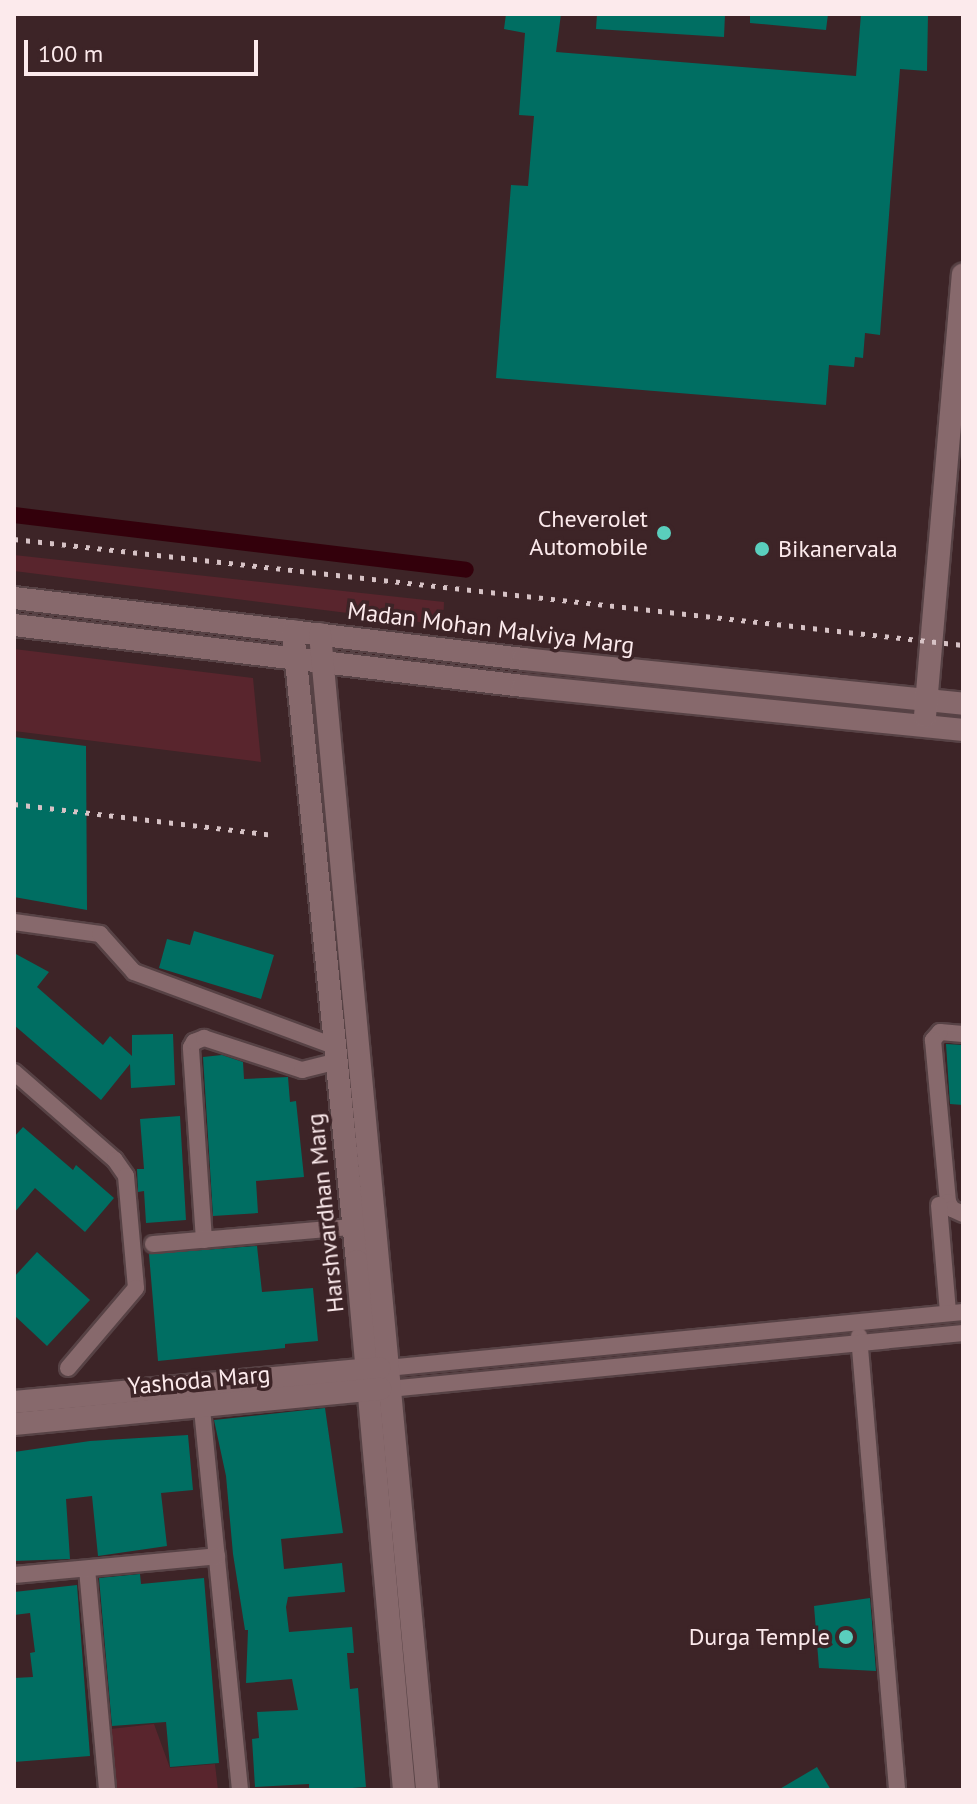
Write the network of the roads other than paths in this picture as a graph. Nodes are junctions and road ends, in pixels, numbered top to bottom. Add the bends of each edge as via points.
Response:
1 (963, 275) edge
2 (14, 598) edge
3 (14, 625) edge
4 (293, 631) junction
5 (320, 634) junction
6 (296, 658) junction
7 (322, 662) junction
8 (927, 701) junction
9 (963, 704) edge
10 (925, 726) junction
11 (963, 730) edge
12 (14, 922) edge
13 (963, 1034) edge
14 (334, 1054) junction
15 (14, 1072) edge
16 (939, 1205) dead end
17 (963, 1214) edge
18 (353, 1227) junction
19 (204, 1240) junction
20 (153, 1244) dead end
21 (956, 1313) edge
22 (858, 1322) junction
23 (963, 1333) edge
24 (860, 1343) junction
25 (68, 1368) dead end
26 (378, 1379) junction
27 (201, 1396) junction
28 (14, 1402) edge
29 (14, 1424) edge
30 (217, 1556) junction
31 (87, 1569) junction
32 (14, 1575) edge
33 (107, 1790) edge
34 (240, 1790) edge
35 (404, 1790) edge
36 (427, 1790) edge
37 (897, 1790) edge

1 - 8 street
2 - 4 street, Madan Mohan Malviya Marg
3 - 6 street
4 - 5 street, Madan Mohan Malviya Marg
4 - 6 street, Harshvardhan Marg
5 - 7 street, Harshvardhan Marg
5 - 8 street, Madan Mohan Malviya Marg
6 - 7 street
6 - 14 street, Harshvardhan Marg
7 - 10 street
7 - 26 street, Harshvardhan Marg
8 - 9 street, Madan Mohan Malviya Marg
8 - 10 street
10 - 11 street
12 - 14 street via 100,934 134,972
13 - 17 street via 940,1032 933,1040 948,1202
14 - 18 street, Harshvardhan Marg
14 - 19 street via 302,1070 204,1038 194,1042
15 - 25 street via 115,1160 126,1176 136,1288
16 - 21 street
18 - 19 street
18 - 26 street, Harshvardhan Marg
19 - 20 street
21 - 22 street
22 - 24 street
22 - 26 street
23 - 24 street
24 - 26 street
24 - 37 street
26 - 27 street, Yashoda Marg
26 - 35 street, Harshvardhan Marg
26 - 36 street, Harshvardhan Marg
27 - 28 street, Yashoda Marg
27 - 29 street, Yashoda Marg
27 - 30 street
30 - 31 street
30 - 34 street
31 - 32 street
31 - 33 street

